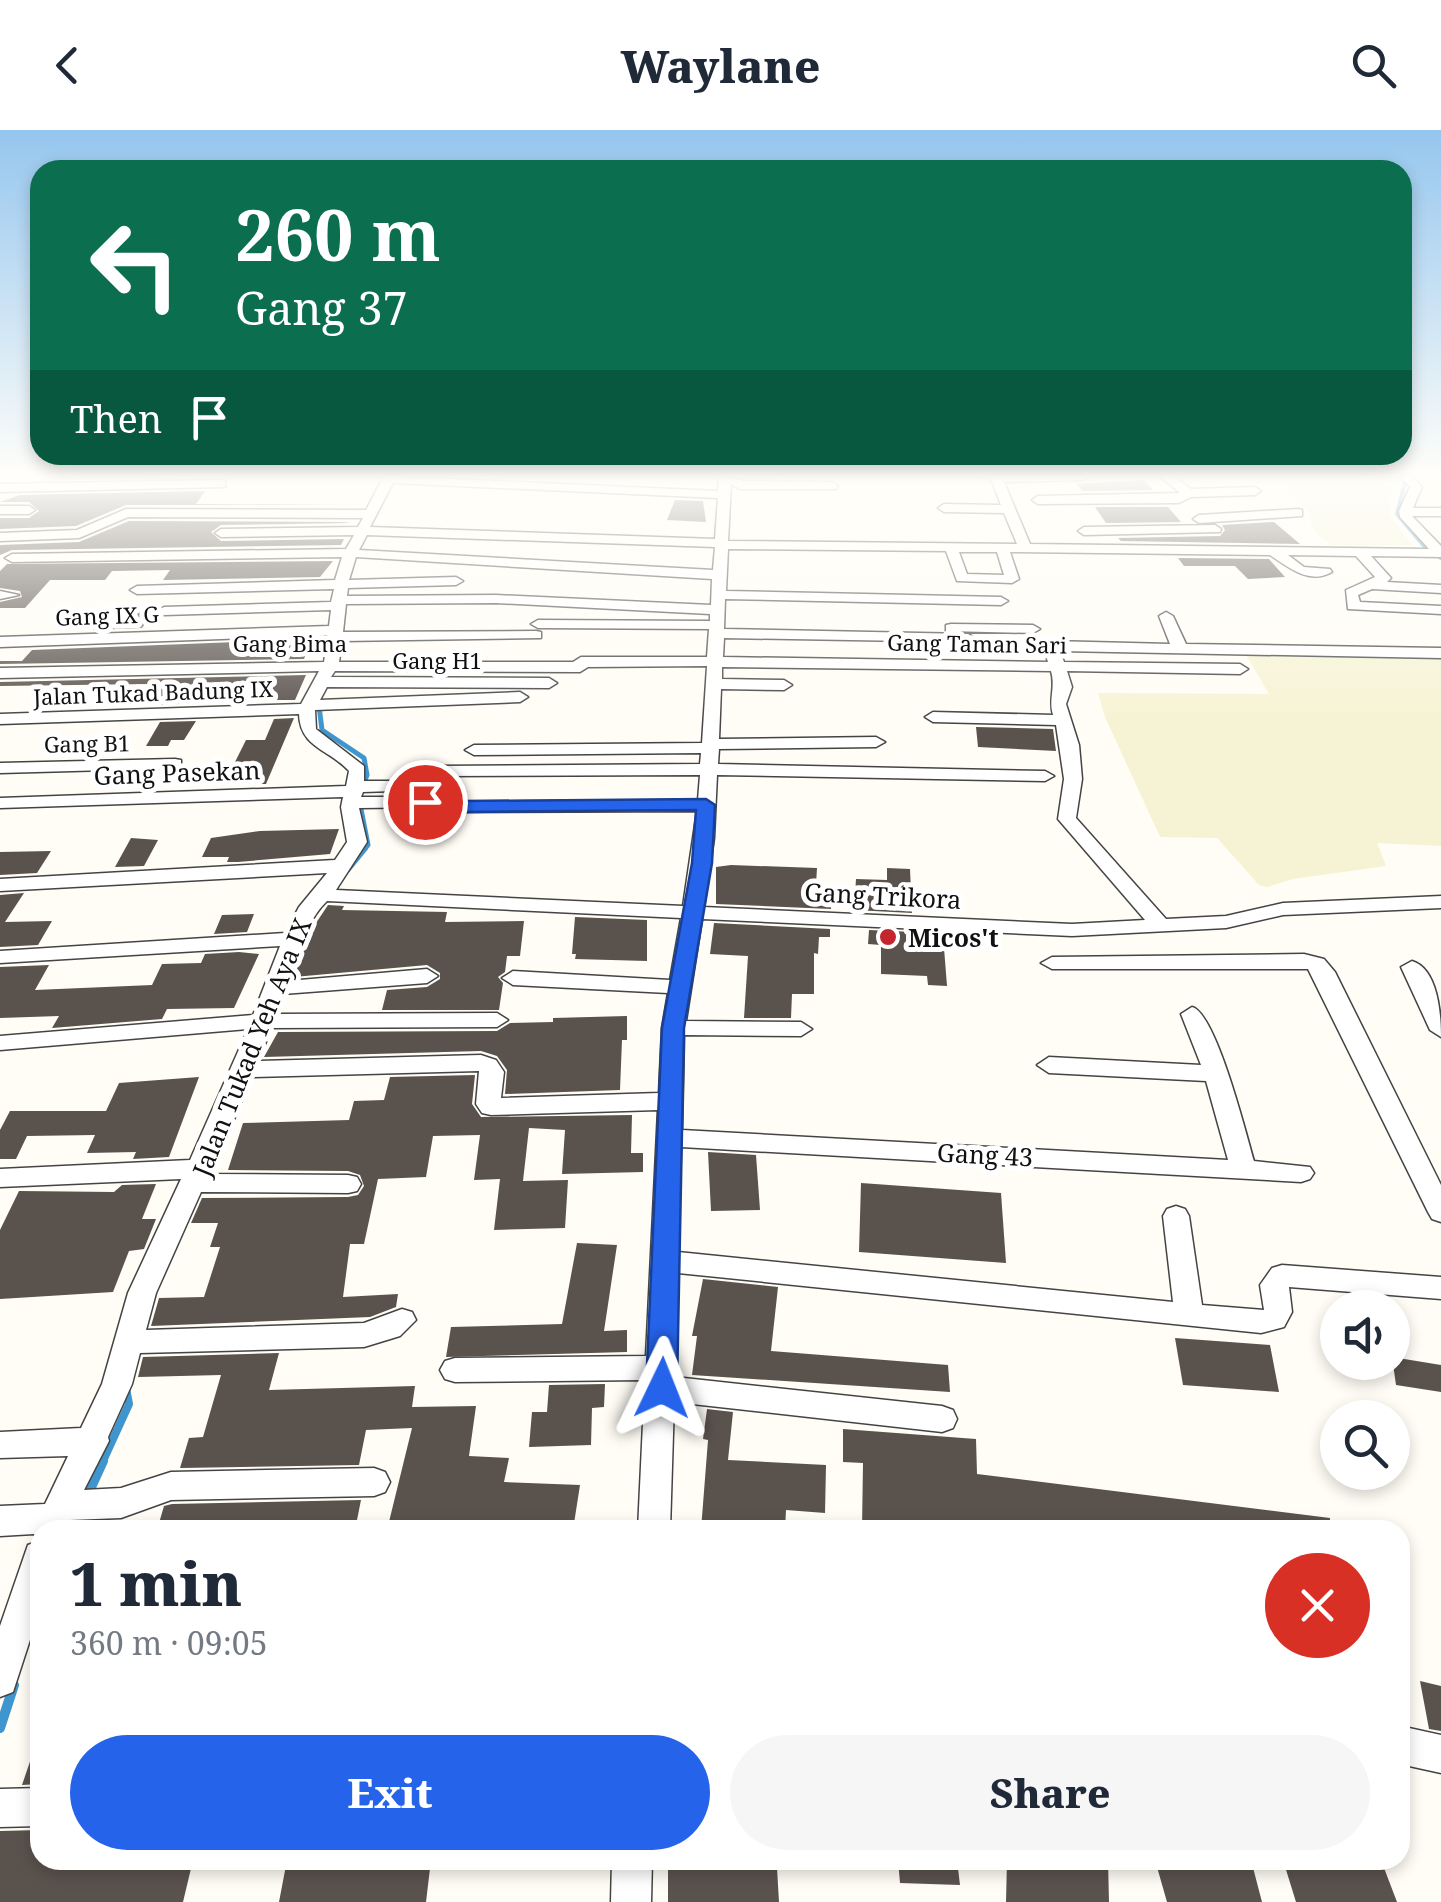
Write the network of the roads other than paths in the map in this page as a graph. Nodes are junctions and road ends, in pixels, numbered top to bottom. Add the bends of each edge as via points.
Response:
1 (349, 559) edge
2 (388, 559) edge
3 (721, 559) edge
4 (955, 559) edge
5 (1005, 559) edge
6 (1283, 559) edge
7 (1321, 559) edge
8 (1366, 559) edge
9 (456, 581) dead end
10 (1373, 585) junction
11 (1441, 589) edge
12 (136, 590) dead end
13 (1001, 601) dead end
14 (717, 608) junction
15 (462, 610) dead end
16 (1441, 610) edge
17 (164, 611) dead end
18 (337, 611) junction
19 (1166, 616) dead end
20 (1032, 629) dead end
21 (909, 635) junction
22 (968, 638) dead end
23 (0, 642) edge
24 (1178, 646) junction
25 (1441, 654) edge
26 (1057, 667) junction
27 (1240, 669) dead end
28 (0, 672) edge
29 (713, 672) junction
30 (327, 674) junction
31 (550, 682) dead end
32 (784, 685) dead end
33 (527, 697) dead end
34 (308, 707) junction
35 (933, 717) dead end
36 (0, 719) edge
37 (1062, 720) junction
38 (876, 742) dead end
39 (474, 750) dead end
40 (710, 754) junction
41 (175, 764) dead end
42 (0, 768) edge
43 (1045, 776) dead end
44 (354, 794) junction
45 (0, 803) edge
46 (706, 805) junction
47 (339, 866) junction
48 (0, 885) edge
49 (322, 895) junction
50 (1441, 902) edge
51 (692, 914) junction
52 (1162, 927) junction
53 (293, 939) junction
54 (0, 957) edge
55 (1052, 963) dead end
56 (1412, 968) dead end
57 (427, 976) dead end
58 (513, 978) dead end
59 (678, 987) junction
60 (274, 988) junction
61 (1192, 1014) dead end
62 (498, 1020) dead end
63 (263, 1021) junction
64 (673, 1028) junction
65 (801, 1029) dead end
66 (1441, 1030) edge
67 (0, 1043) edge
68 (1048, 1065) dead end
69 (244, 1069) junction
70 (1216, 1074) junction
71 (670, 1101) junction
72 (669, 1138) junction
73 (1243, 1168) junction
74 (1301, 1173) dead end
75 (198, 1176) junction
76 (0, 1178) edge
77 (348, 1184) dead end
78 (1441, 1212) edge
79 (1176, 1216) dead end
80 (665, 1261) junction
81 (1441, 1288) edge
82 (1190, 1316) junction
83 (402, 1320) dead end
84 (127, 1342) junction
85 (456, 1370) dead end
86 (662, 1378) junction
87 (942, 1419) dead end
88 (94, 1442) junction
89 (0, 1444) edge
90 (374, 1482) dead end
91 (54, 1518) edge
92 (655, 1520) edge
93 (0, 1521) edge
94 (30, 1587) edge
95 (0, 1679) edge
96 (1410, 1747) edge
97 (1441, 1754) edge
98 (30, 1807) edge
99 (0, 1808) edge
100 (632, 1870) edge
101 (631, 1902) edge

1 - 18 street
2 - 14 street
3 - 14 street
4 - 5 street via 962,578 1012,580
6 - 7 street via 1301,572 1331,576
8 - 10 street via 1384,577
9 - 18 street
10 - 11 street
10 - 16 street via 1350,594 1354,606
12 - 18 street
13 - 14 street
14 - 18 street via 516,600
14 - 18 street via 537,630
14 - 21 street
14 - 29 street
15 - 18 street
17 - 18 street
18 - 23 street, Gang IX G
18 - 30 street
19 - 24 street
20 - 21 street via 936,628
21 - 22 street
24 - 25 street
24 - 26 street via 1056,644 1050,647
26 - 27 street, Gang Taman Sari
26 - 29 street, Gang Taman Sari
26 - 37 street
28 - 30 street, Gang Bima
29 - 30 street, Gang Bima via 581,662
29 - 32 street
29 - 40 street
30 - 31 street, Gang H1
30 - 34 street
33 - 34 street, Jalan Tukad Badung IX
34 - 36 street, Jalan Tukad Badung IX
34 - 44 street via 314,739 356,766
35 - 37 street
37 - 52 street via 1073,779 1068,819
38 - 40 street
39 - 40 street
40 - 43 street
40 - 44 street via 440,771 420,786
40 - 46 street
41 - 42 street, Gang B1
44 - 45 street, Gang Pasekan
44 - 46 street via 463,806
44 - 47 street, Jalan Tukad Yeh Aya IX via 357,842
46 - 51 street
47 - 48 street
47 - 49 street, Jalan Tukad Yeh Aya IX
49 - 51 street, Gang Trikora
49 - 53 street, Jalan Tukad Yeh Aya IX
50 - 52 street, Gang Trikora via 1283,909
51 - 52 street, Gang Trikora via 1036,929
51 - 59 street
53 - 54 street
53 - 60 street, Jalan Tukad Yeh Aya IX
55 - 78 street via 1316,964
56 - 66 street
57 - 60 street
58 - 59 street
59 - 64 street
60 - 63 street, Jalan Tukad Yeh Aya IX
61 - 70 street
62 - 63 street
63 - 67 street
63 - 69 street, Jalan Tukad Yeh Aya IX
64 - 65 street
64 - 71 street
68 - 70 street
69 - 71 street via 481,1062 492,1072 492,1107
69 - 75 street, Jalan Tukad Yeh Aya IX
70 - 73 street
71 - 72 street
72 - 73 street, Gang 43
72 - 80 street
73 - 74 street, Gang 43
75 - 76 street
75 - 77 street
75 - 84 street, Jalan Tukad Yeh Aya IX via 142,1293
79 - 82 street
80 - 82 street
80 - 86 street
81 - 82 street via 1288,1275 1274,1285 1278,1312 1269,1321
83 - 84 street via 364,1334
84 - 88 street, Jalan Tukad Yeh Aya IX
85 - 86 street
86 - 87 street
86 - 92 street
88 - 89 street
88 - 91 street, Jalan Tukad Yeh Aya IX
90 - 91 street via 171,1486
91 - 93 street
94 - 95 street
96 - 97 street
98 - 99 street
100 - 101 street

